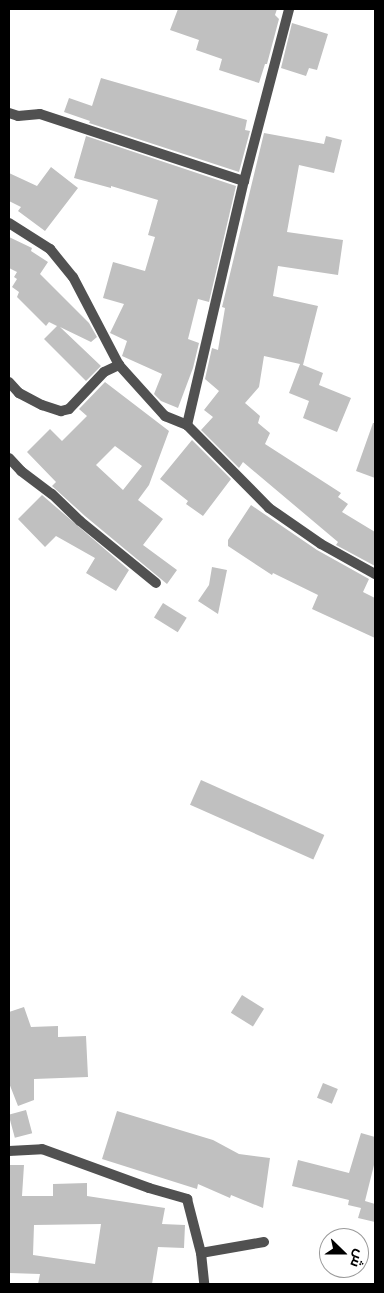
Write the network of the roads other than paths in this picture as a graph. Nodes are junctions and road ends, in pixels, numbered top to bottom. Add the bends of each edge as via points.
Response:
1 (289, 9) edge
2 (9, 113) edge
3 (244, 181) junction
4 (9, 223) edge
5 (119, 365) junction
6 (9, 382) edge
7 (187, 425) junction
8 (9, 458) edge
9 (375, 574) edge
10 (156, 583) dead end
11 (9, 1151) edge
12 (264, 1242) dead end
13 (201, 1252) junction
14 (204, 1284) edge

1 - 3 street
2 - 3 street via 18,116 40,114
3 - 7 street
4 - 5 street via 50,249 73,277
5 - 6 street via 104,372 69,409 61,411 34,401
5 - 7 street via 165,416
7 - 9 street via 268,508 321,544
8 - 10 street
11 - 13 street via 42,1149 187,1199
12 - 13 street
13 - 14 street

